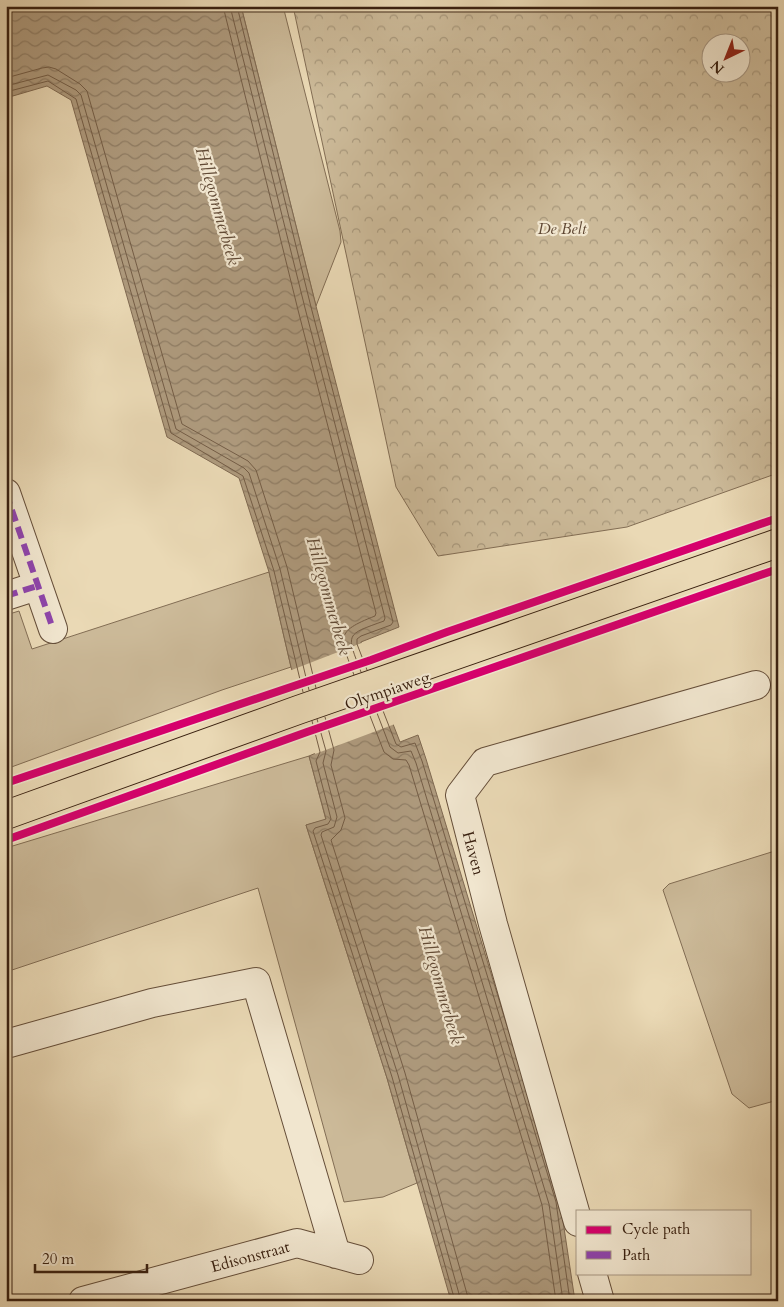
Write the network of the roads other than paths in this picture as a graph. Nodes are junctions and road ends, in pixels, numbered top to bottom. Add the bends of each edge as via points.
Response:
1 (6, 493) edge
2 (778, 543) edge
3 (37, 586) junction
4 (6, 596) edge
5 (53, 630) dead end
6 (756, 685) dead end
7 (6, 815) edge
8 (6, 1044) edge
9 (576, 1215) edge
10 (592, 1274) edge
11 (83, 1301) edge
12 (600, 1301) edge

1 - 3 street
2 - 7 main road, Olympiaweg
3 - 4 street
3 - 5 street
6 - 9 street, Haven via 485,762 460,795 493,924
8 - 11 street, Edisonstraat via 152,1003 256,982 347,1257 297,1243
10 - 12 street

